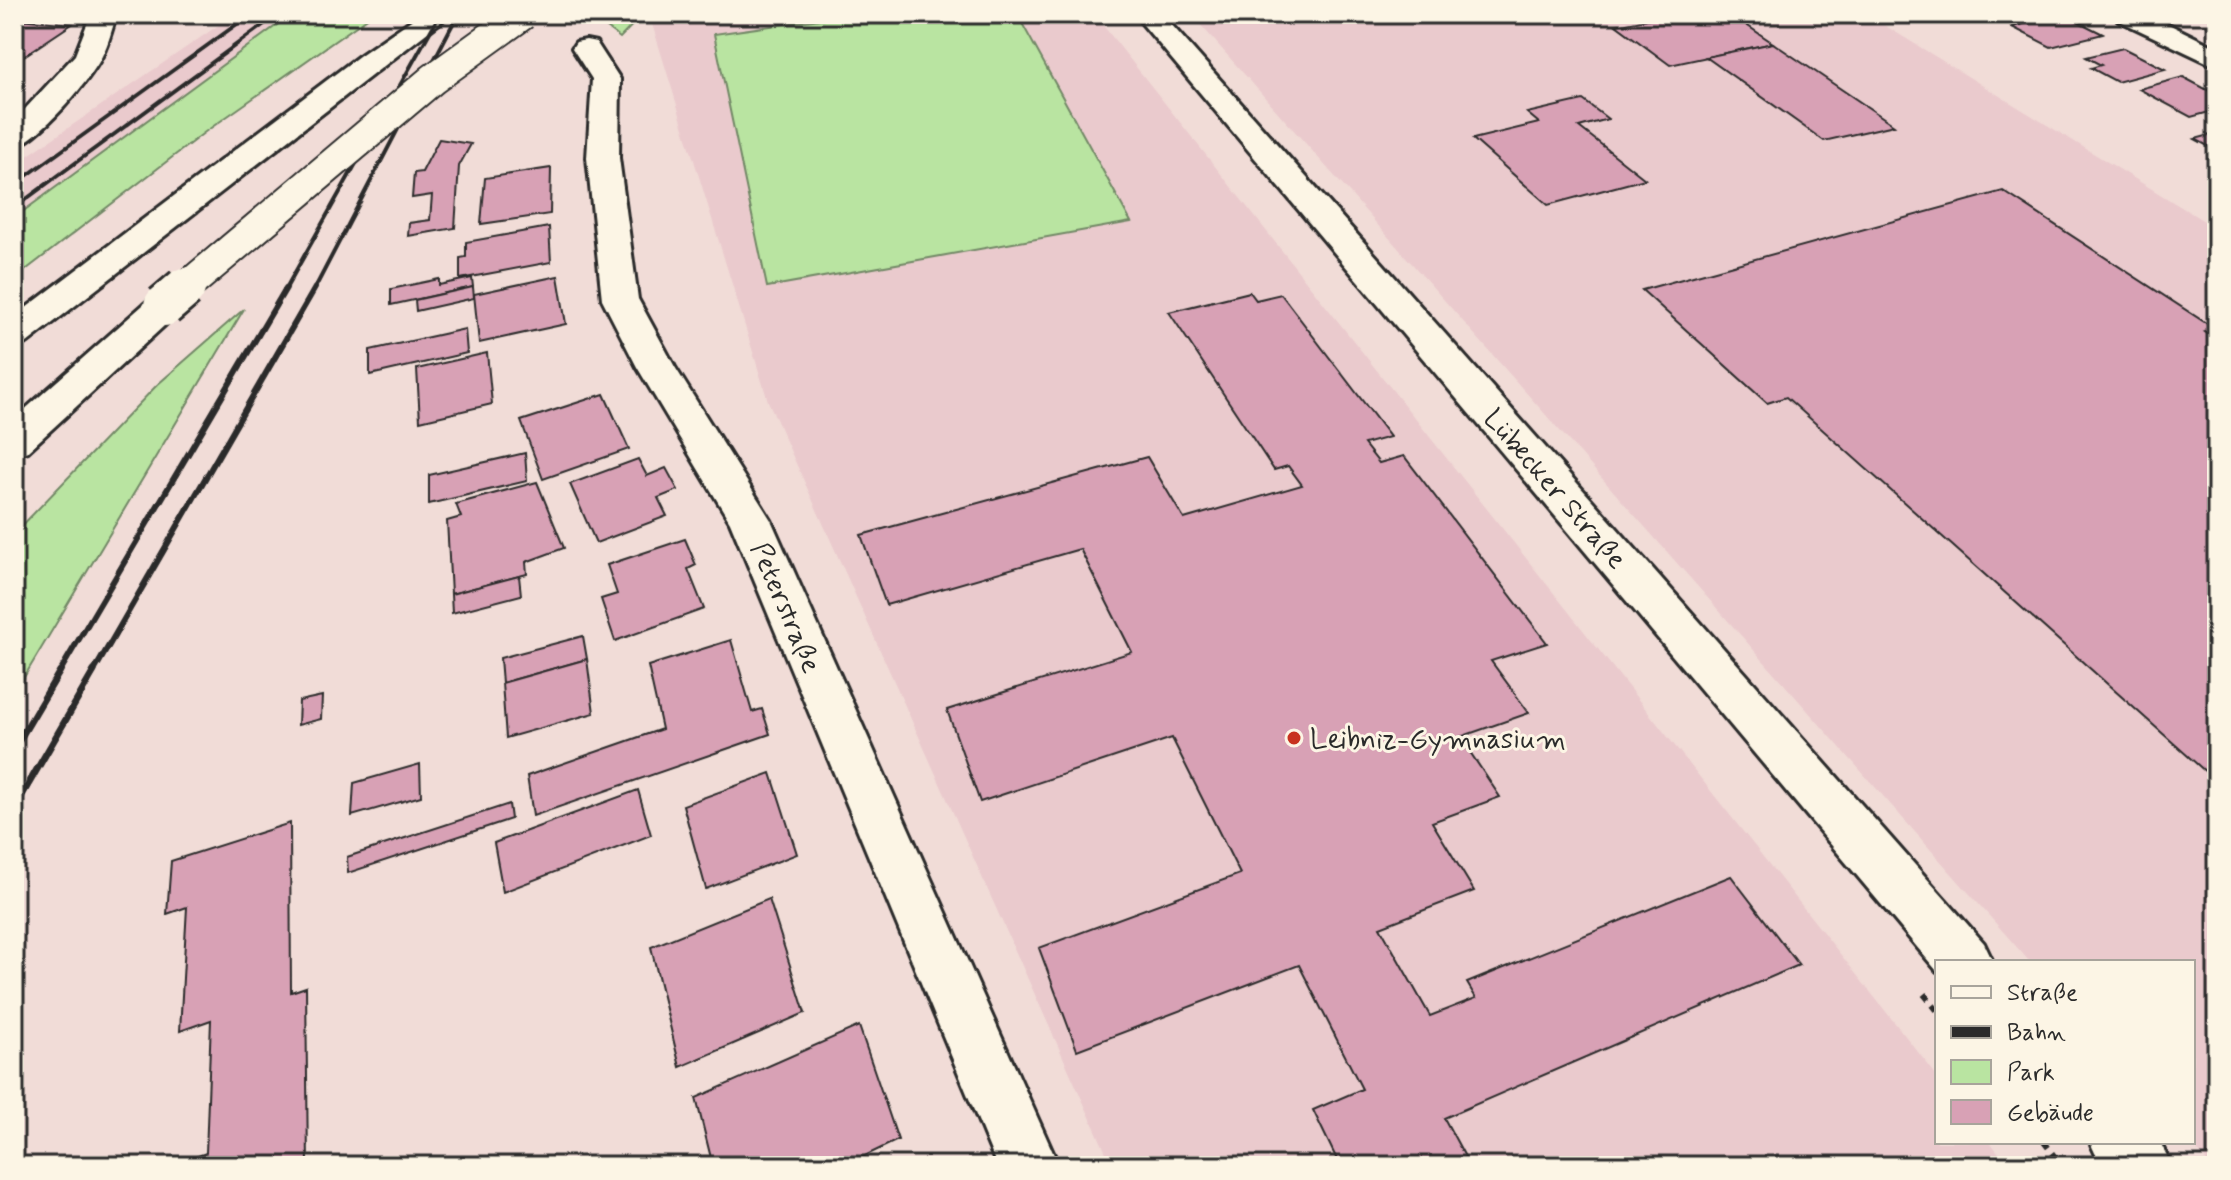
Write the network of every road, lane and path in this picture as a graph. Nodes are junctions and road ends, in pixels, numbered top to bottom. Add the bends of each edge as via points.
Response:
1 (104, 14) edge
2 (438, 14) edge
3 (523, 14) edge
4 (1147, 14) edge
5 (2127, 14) edge
6 (586, 48) dead end
7 (2217, 59) edge
8 (14, 138) edge
9 (14, 335) edge
10 (14, 441) edge
11 (1963, 960) edge
12 (2046, 1144) edge
13 (2122, 1144) edge
14 (1028, 1166) edge
15 (2063, 1166) edge
16 (2141, 1166) edge

1 - 8 main road via 88,57
2 - 9 main road via 356,71
3 - 10 main road, bridge via 433,79 164,306
4 - 11 main road, Lübecker Straße
5 - 7 main road
6 - 14 main road, Peterstraße via 606,79 603,158 620,299 750,520
12 - 15 path
13 - 16 main road

